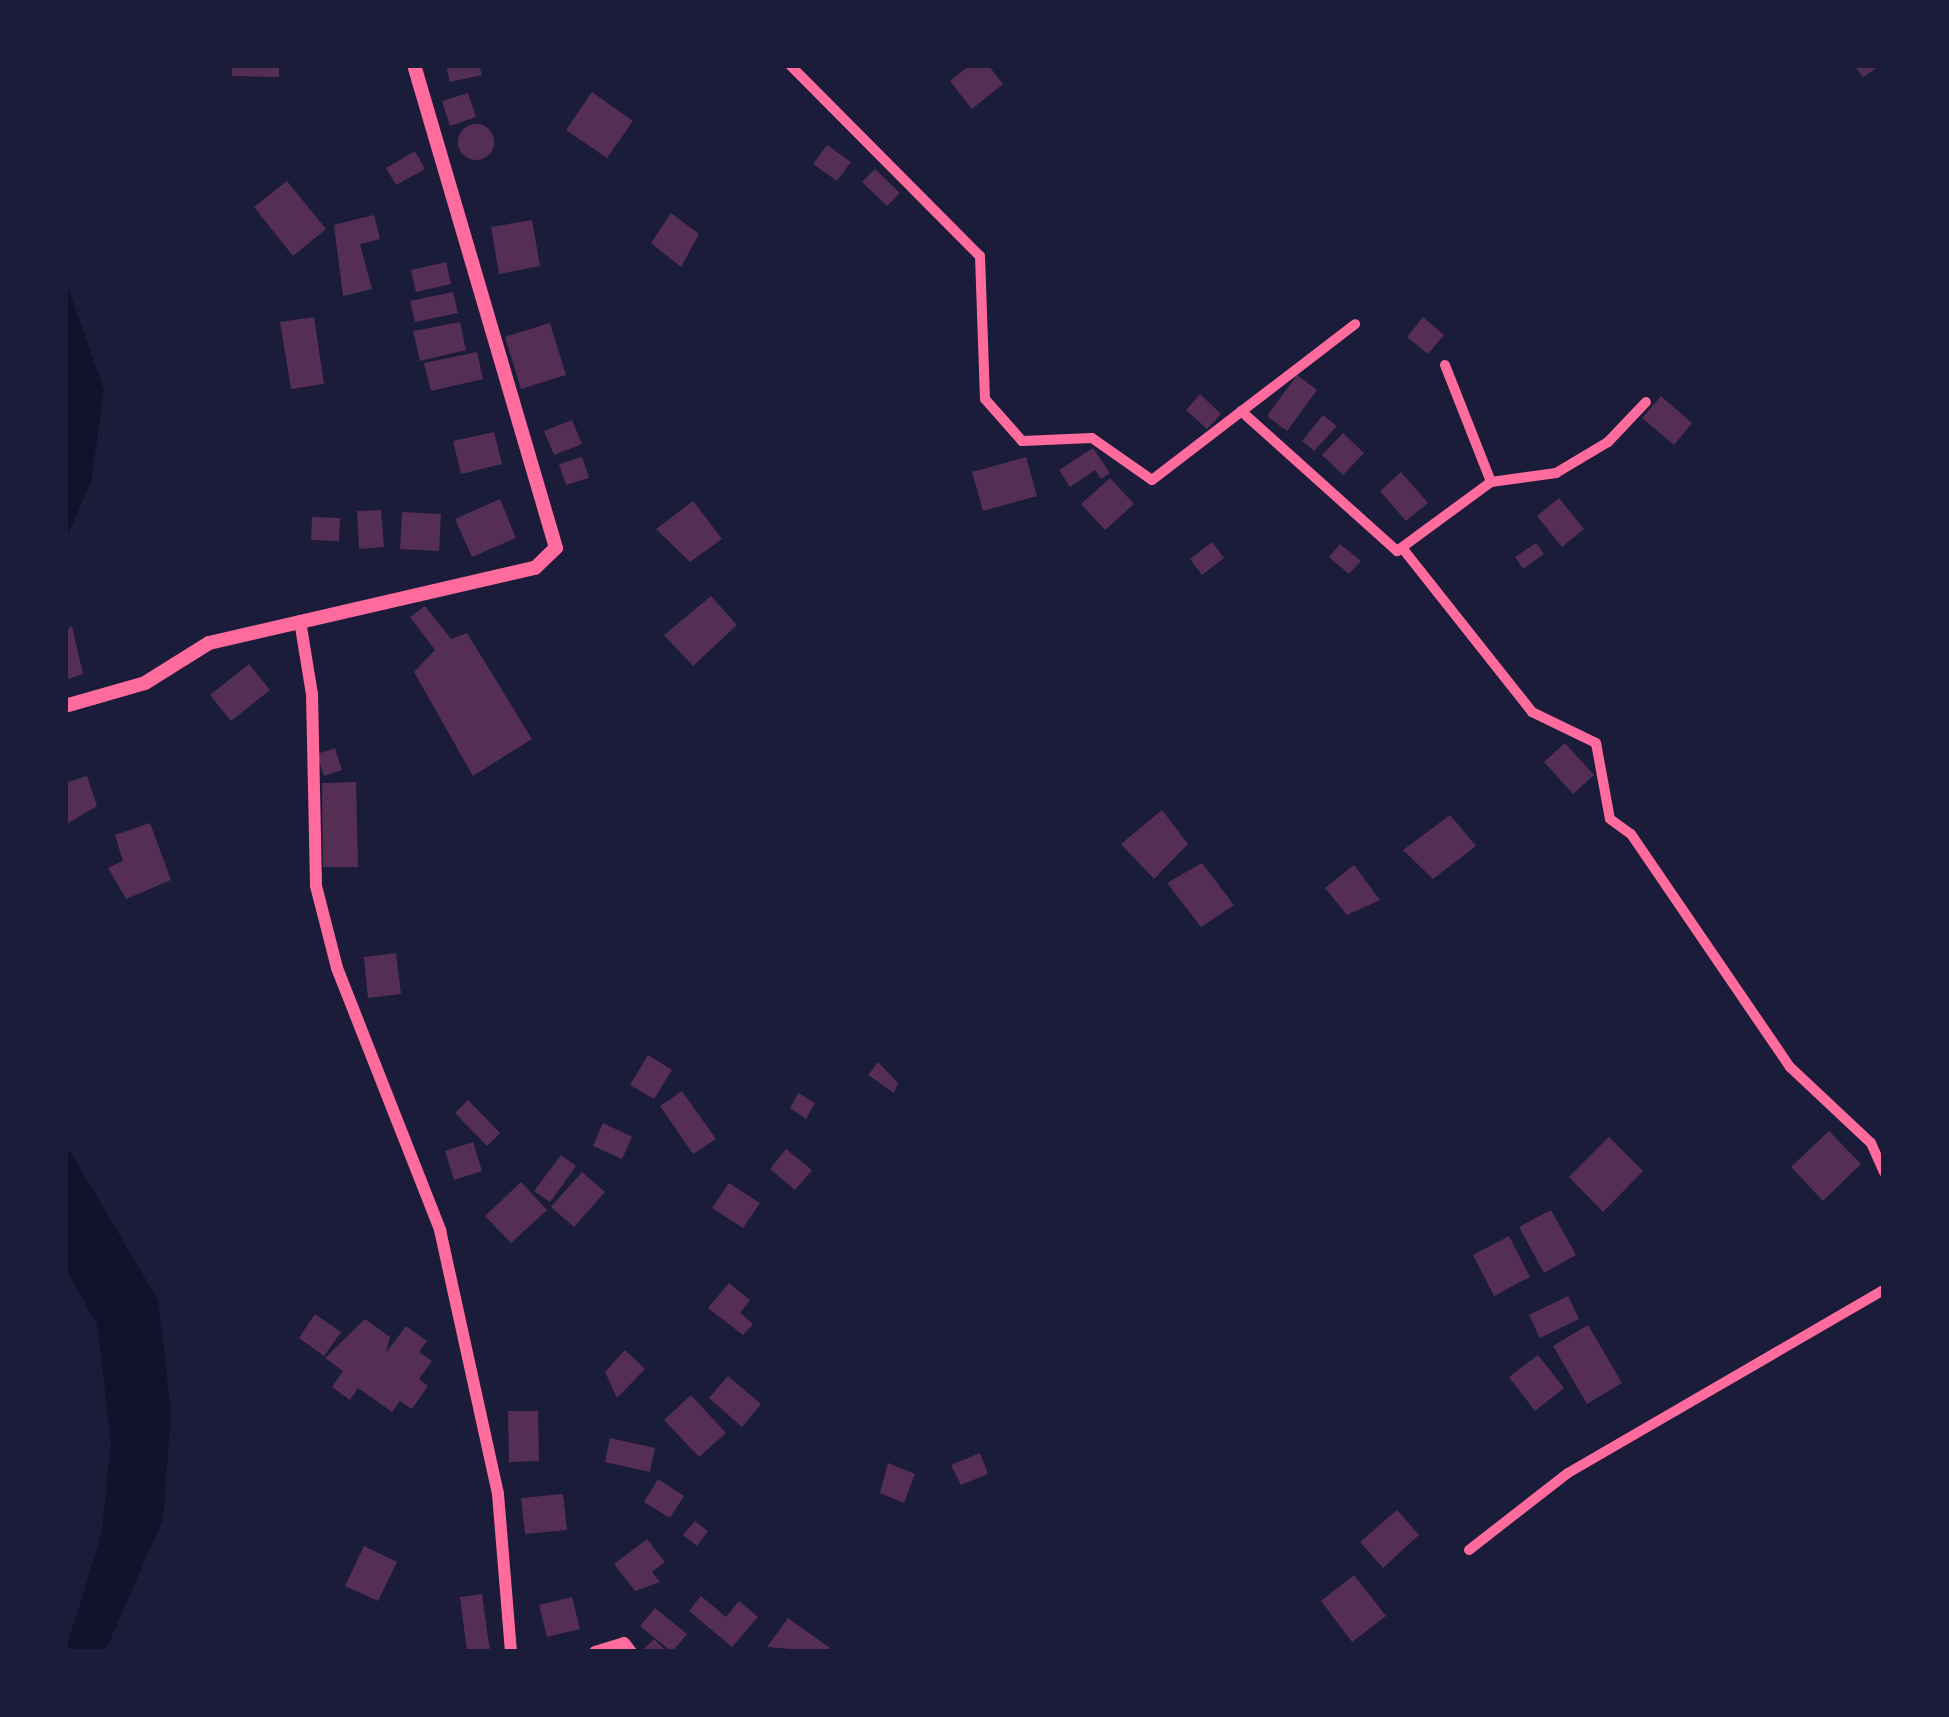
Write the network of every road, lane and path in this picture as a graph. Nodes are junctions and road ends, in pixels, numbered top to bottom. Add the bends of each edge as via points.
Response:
1 (414, 65) edge
2 (790, 65) edge
3 (1356, 324) dead end
4 (1444, 365) dead end
5 (1646, 402) dead end
6 (1241, 411) junction
7 (1492, 482) junction
8 (1403, 550) junction
9 (300, 621) junction
10 (65, 706) edge
11 (1884, 1172) edge
12 (1884, 1290) edge
13 (1469, 1550) dead end
14 (511, 1652) edge
15 (596, 1652) edge
16 (631, 1652) edge

1 - 9 main road via 556,548 536,568
2 - 6 street via 980,256 981,370 1004,432 1041,446 1092,438 1152,480
3 - 6 street
4 - 7 street
5 - 7 street via 1608,442 1556,474
6 - 8 street
7 - 8 street
8 - 11 street via 1532,712 1596,743 1610,819 1631,834 1790,1067 1870,1144
9 - 10 main road via 209,642 146,684
9 - 14 street via 312,694 316,886 336,968 440,1230 498,1494
12 - 13 street via 1568,1473
15 - 16 street via 624,1644

